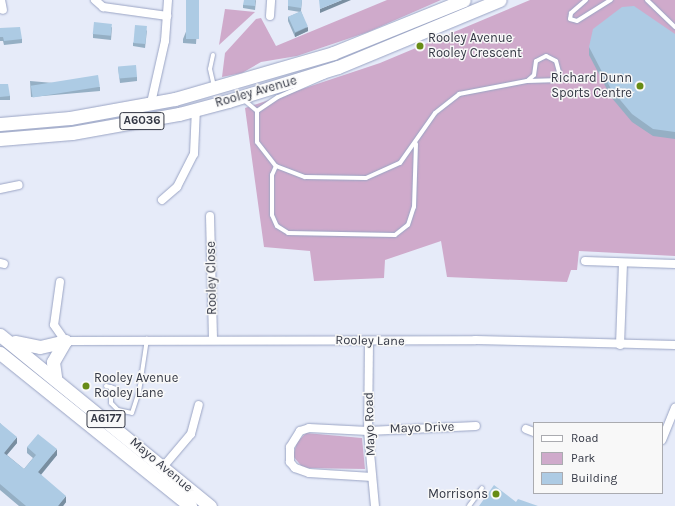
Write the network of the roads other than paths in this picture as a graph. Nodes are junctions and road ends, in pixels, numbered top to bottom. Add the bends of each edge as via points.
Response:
1 (1, 0) edge
2 (168, 0) edge
3 (271, 0) edge
4 (464, 0) edge
5 (500, 0) edge
6 (586, 0) edge
7 (611, 0) edge
8 (647, 0) edge
9 (95, 1) edge
10 (3, 10) dead end
11 (167, 16) junction
12 (270, 16) dead end
13 (675, 27) edge
14 (213, 54) dead end
15 (338, 67) junction
16 (526, 81) junction
17 (215, 88) junction
18 (238, 98) junction
19 (151, 103) junction
20 (196, 109) junction
21 (258, 111) junction
22 (0, 124) edge
23 (0, 139) edge
24 (416, 144) junction
25 (276, 166) junction
26 (19, 185) dead end
27 (0, 189) edge
28 (162, 200) dead end
29 (210, 216) dead end
30 (586, 261) dead end
31 (623, 263) junction
32 (675, 264) edge
33 (60, 282) dead end
34 (0, 335) edge
35 (147, 339) junction
36 (213, 340) junction
37 (64, 341) junction
38 (369, 341) junction
39 (620, 345) junction
40 (675, 345) edge
41 (0, 353) edge
42 (55, 377) junction
43 (106, 386) dead end
44 (111, 387) junction
45 (117, 388) dead end
46 (199, 405) dead end
47 (675, 408) edge
48 (476, 426) dead end
49 (368, 431) junction
50 (663, 438) edge
51 (163, 467) junction
52 (372, 477) junction
53 (482, 488) dead end
54 (190, 506) edge
55 (210, 506) edge
56 (375, 506) edge
57 (469, 506) edge

1 - 10 street
2 - 11 street
3 - 12 street
4 - 17 main road, Rooley Avenue / A6036 via 333,53
5 - 15 main road, Rooley Avenue / A6036
6 - 7 lane via 570,19 578,21
8 - 13 lane
9 - 11 street via 103,7
11 - 19 street via 159,78
14 - 17 lane via 210,69
15 - 18 main road, Rooley Avenue / A6036
15 - 21 lane via 317,82 278,97
16 - 16 lane via 534,75 536,61 546,56 556,61 559,72 552,80
16 - 24 lane via 459,94 435,113
17 - 19 main road, Rooley Avenue / A6036
18 - 20 main road, Rooley Avenue / A6036
18 - 21 lane
19 - 22 main road, Rooley Avenue / A6036 via 70,118
20 - 23 main road, Rooley Avenue / A6036 via 72,133
20 - 28 street via 194,154 178,187
21 - 25 lane via 257,142
24 - 25 lane via 400,163 366,178 305,177
24 - 25 lane via 414,207 408,225 395,235 288,233 277,226 272,216 272,175
26 - 27 street
29 - 36 street, Rooley Close
30 - 31 street
31 - 32 street
31 - 39 street
33 - 37 street via 54,325
34 - 37 main road via 26,347
34 - 42 main road, Mayo Avenue / A6177
35 - 36 street, Rooley Lane
35 - 37 street, Rooley Lane
35 - 44 lane via 139,392 132,413 118,410 111,403
36 - 38 street, Rooley Lane
37 - 42 main road via 53,362
38 - 39 street, Rooley Lane
38 - 49 street, Mayo Road
39 - 40 street, Rooley Lane
41 - 54 main road, Mayo Avenue / A6177
42 - 51 main road, Mayo Avenue / A6177
43 - 44 lane
44 - 45 lane
46 - 51 street via 191,434
47 - 50 street
48 - 49 street, Mayo Drive
49 - 52 street, Mayo Road
49 - 52 street, Mayo Drive via 300,431 288,453 295,468 309,473
51 - 55 main road, Mayo Avenue / A6177
52 - 56 street, Mayo Road
53 - 57 lane

